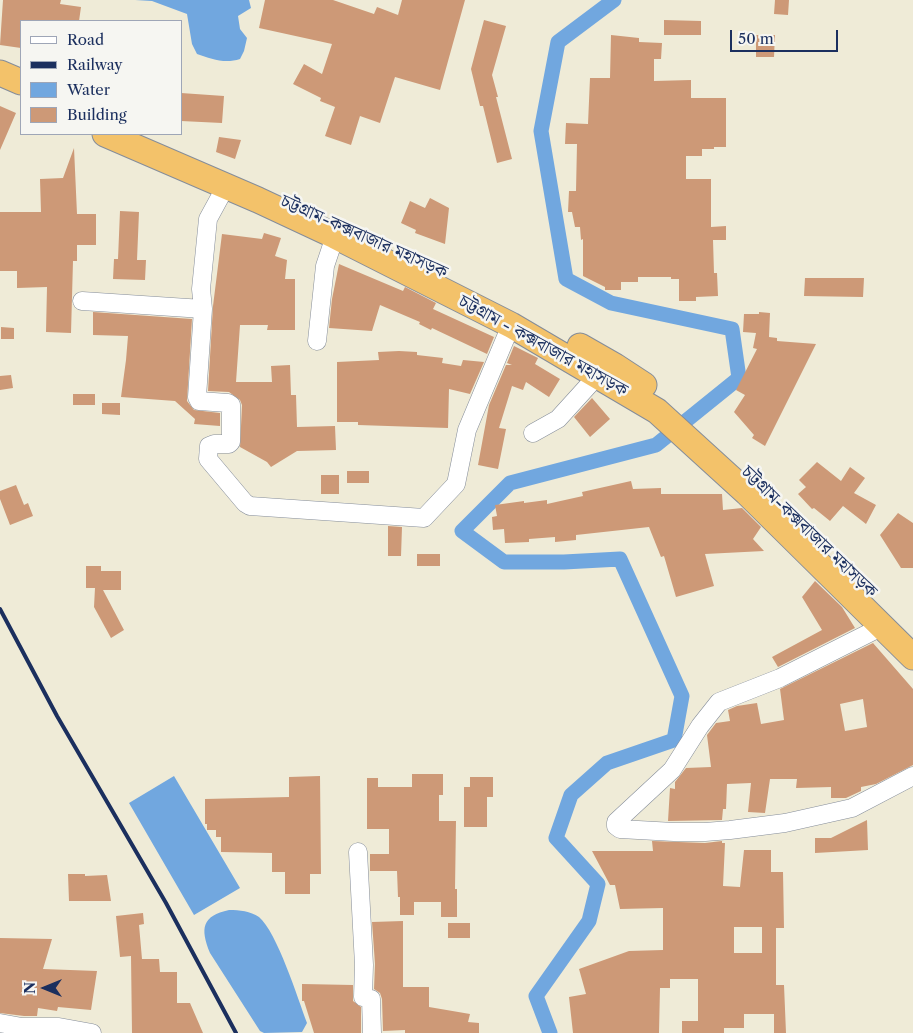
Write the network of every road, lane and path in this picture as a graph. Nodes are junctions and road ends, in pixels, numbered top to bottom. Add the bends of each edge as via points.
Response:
1 (0, 73) edge
2 (20, 82) edge
3 (0, 87) edge
4 (20, 96) edge
5 (107, 135) edge
6 (138, 135) edge
7 (226, 186) junction
8 (335, 236) junction
9 (82, 300) dead end
10 (203, 309) junction
11 (511, 325) junction
12 (317, 341) dead end
13 (597, 376) junction
14 (660, 405) junction
15 (533, 433) dead end
16 (699, 440) junction
17 (883, 626) junction
18 (913, 632) edge
19 (913, 656) edge
20 (913, 776) edge
21 (358, 852) dead end
22 (0, 1023) edge
23 (92, 1033) edge
24 (372, 1033) edge

1 - 2 highway
3 - 4 highway
5 - 7 highway, চট্টগ্রাম - কক্সবাজার মহাসড়ক
6 - 14 highway, চট্টগ্রাম-কক্সবাজার মহাসড়ক via 466,283 615,366
7 - 8 highway, চট্টগ্রাম - কক্সবাজার মহাসড়ক
7 - 10 street via 208,219 201,289
8 - 11 highway, চট্টগ্রাম - কক্সবাজার মহাসড়ক
8 - 12 street via 325,266
9 - 10 street
10 - 11 street via 197,399 228,404 232,408 231,442 214,444 209,453 245,503 250,506 424,518 456,484 467,430
11 - 13 highway, চট্টগ্রাম - কক্সবাজার মহাসড়ক
13 - 14 highway, চট্টগ্রাম - কক্সবাজার মহাসড়ক
13 - 15 street via 558,419
14 - 16 highway
16 - 17 highway via 747,493
16 - 18 highway, চট্টগ্রাম-কক্সবাজার মহাসড়ক
17 - 19 highway
17 - 20 street via 780,678 719,702 677,764 616,822 616,826 620,829 705,832 785,823 852,808
21 - 24 street via 363,997 371,999
22 - 23 street via 22,1028 59,1028

